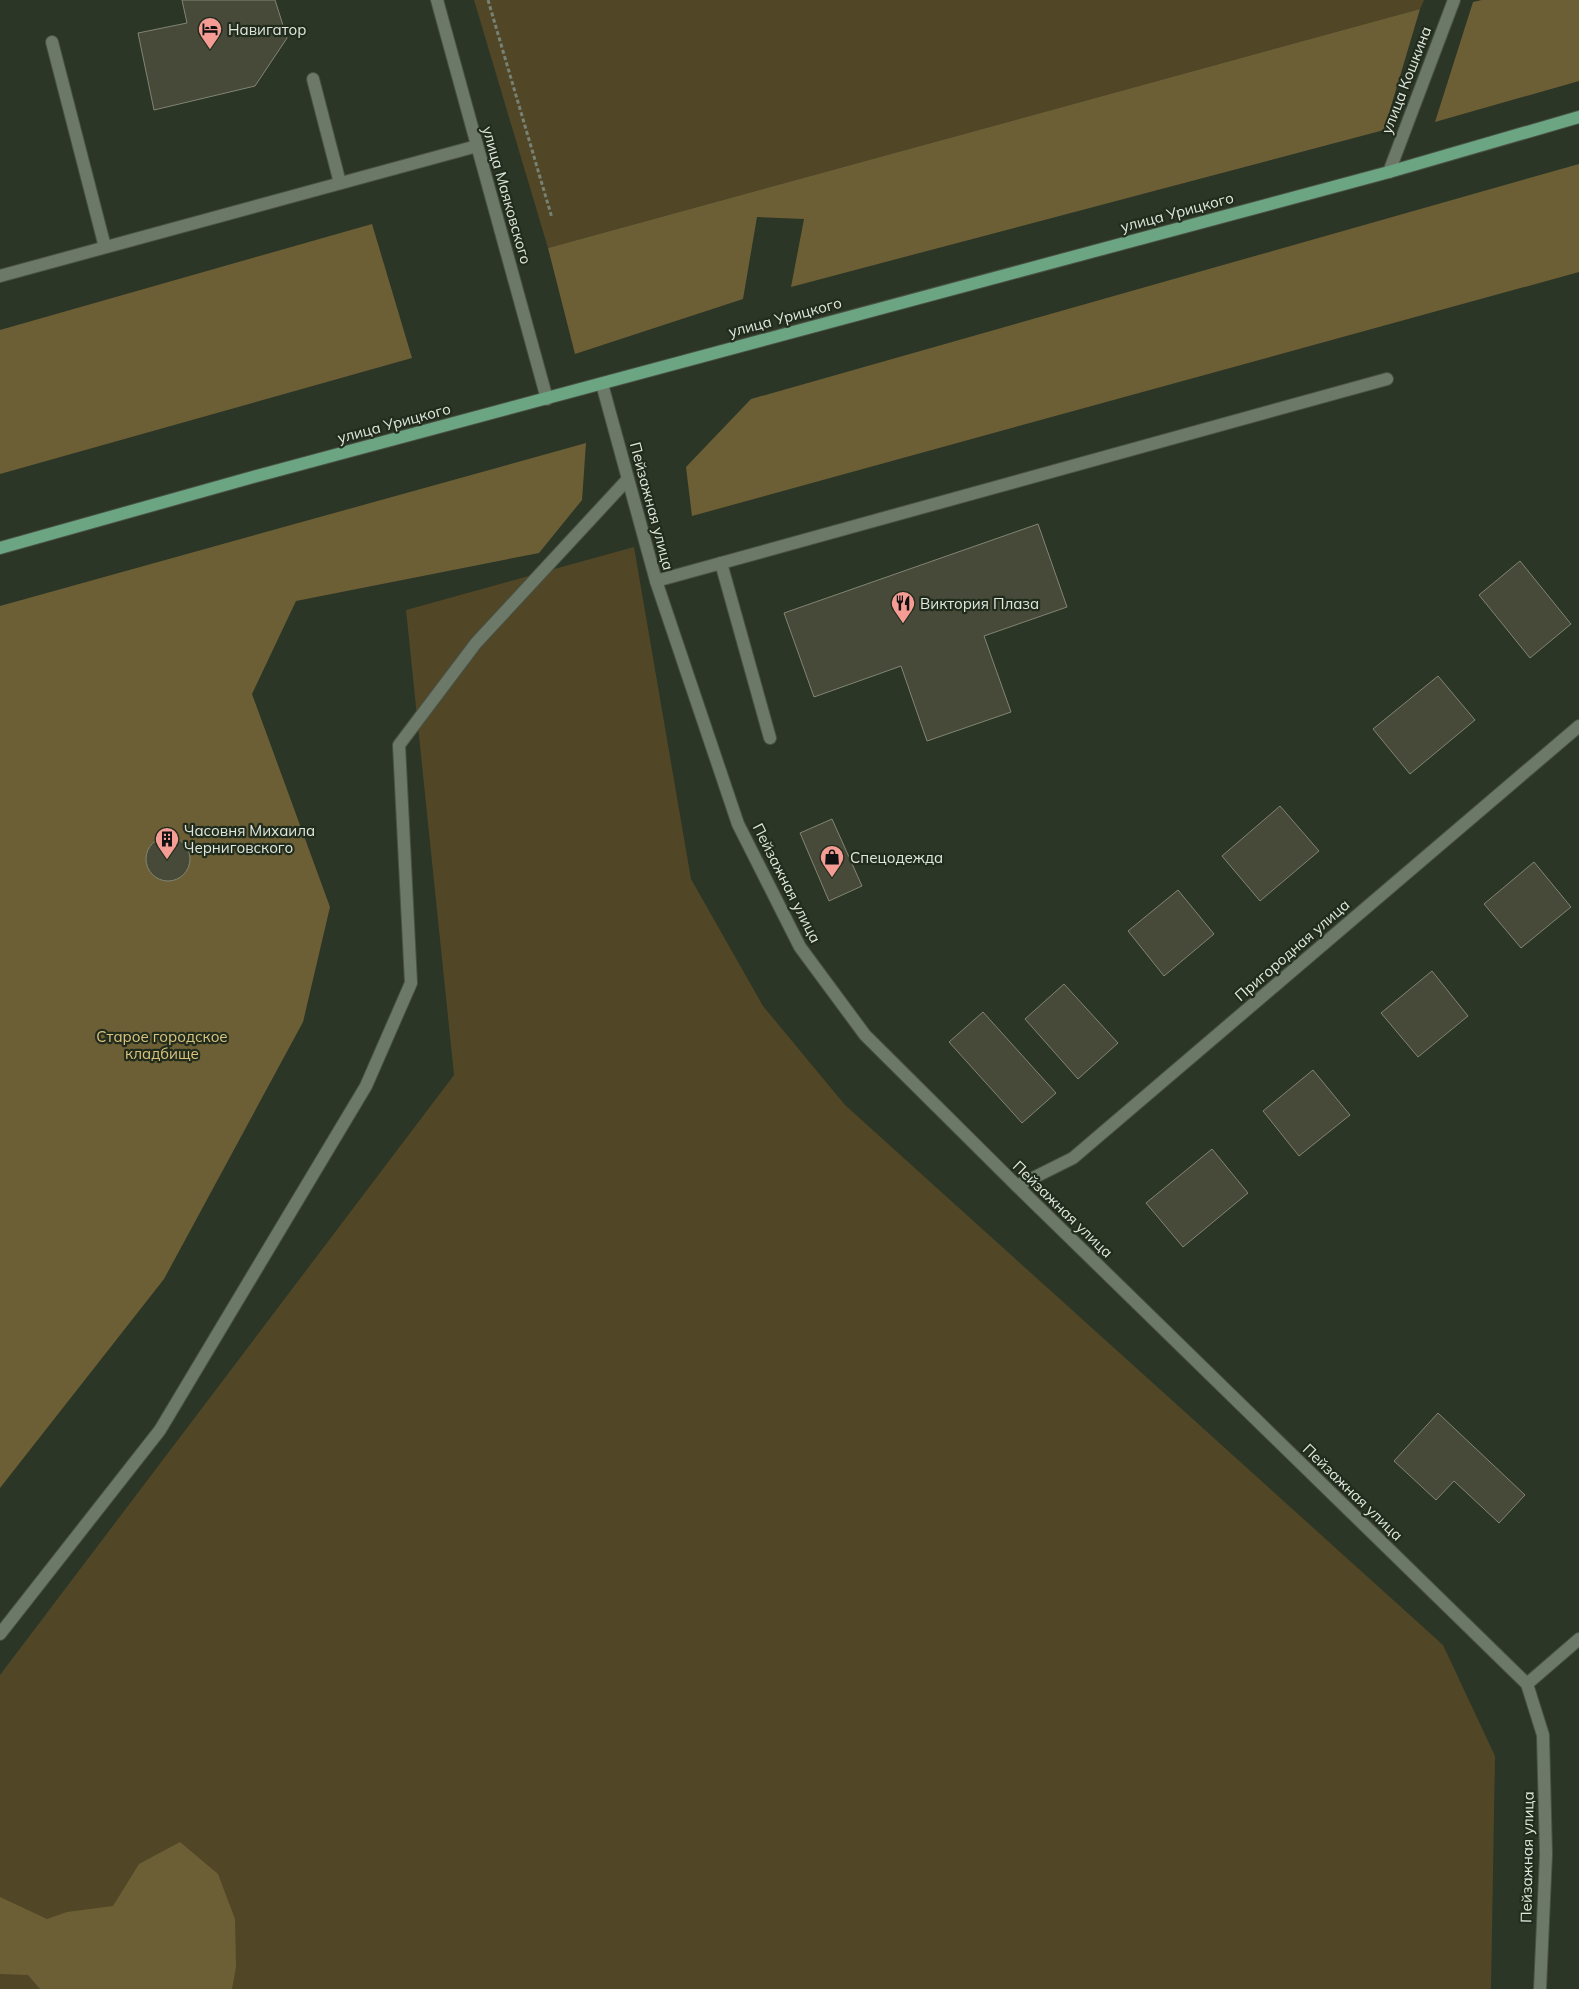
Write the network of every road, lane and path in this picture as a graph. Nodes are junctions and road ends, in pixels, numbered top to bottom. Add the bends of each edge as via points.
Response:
1 (437, 0) edge
2 (488, 0) edge
3 (1454, 0) edge
4 (52, 42) dead end
5 (313, 79) dead end
6 (1579, 117) edge
7 (477, 146) junction
8 (1389, 172) junction
9 (340, 183) junction
10 (552, 218) dead end
11 (105, 247) junction
12 (0, 276) edge
13 (1387, 379) dead end
14 (602, 384) junction
15 (547, 399) junction
16 (627, 480) junction
17 (0, 548) edge
18 (721, 563) junction
19 (656, 581) junction
20 (1579, 726) edge
21 (770, 738) dead end
22 (1017, 1186) junction
23 (0, 1634) edge
24 (1579, 1639) edge
25 (1527, 1684) junction
26 (1540, 1989) edge

1 - 7 street, улица Маяковского
2 - 10 path
3 - 8 street, улица Кошкина
4 - 11 street
5 - 9 street
6 - 8 main road, улица Урицкого
7 - 9 street
7 - 15 street, улица Маяковского
8 - 14 main road, улица Урицкого
9 - 11 street
11 - 12 street
13 - 18 street
14 - 15 main road, улица Урицкого
14 - 16 street, Пейзажная улица
15 - 17 main road, улица Урицкого
16 - 19 street, Пейзажная улица
16 - 23 street via 476,643 399,745 411,983 366,1086 160,1430
18 - 19 street
18 - 21 street
19 - 22 street, Пейзажная улица via 738,824 800,947 865,1034
20 - 22 street, Пригородная улица via 1073,1158
22 - 25 street, Пейзажная улица
24 - 25 street
25 - 26 street, Пейзажная улица via 1543,1735 1546,1854

